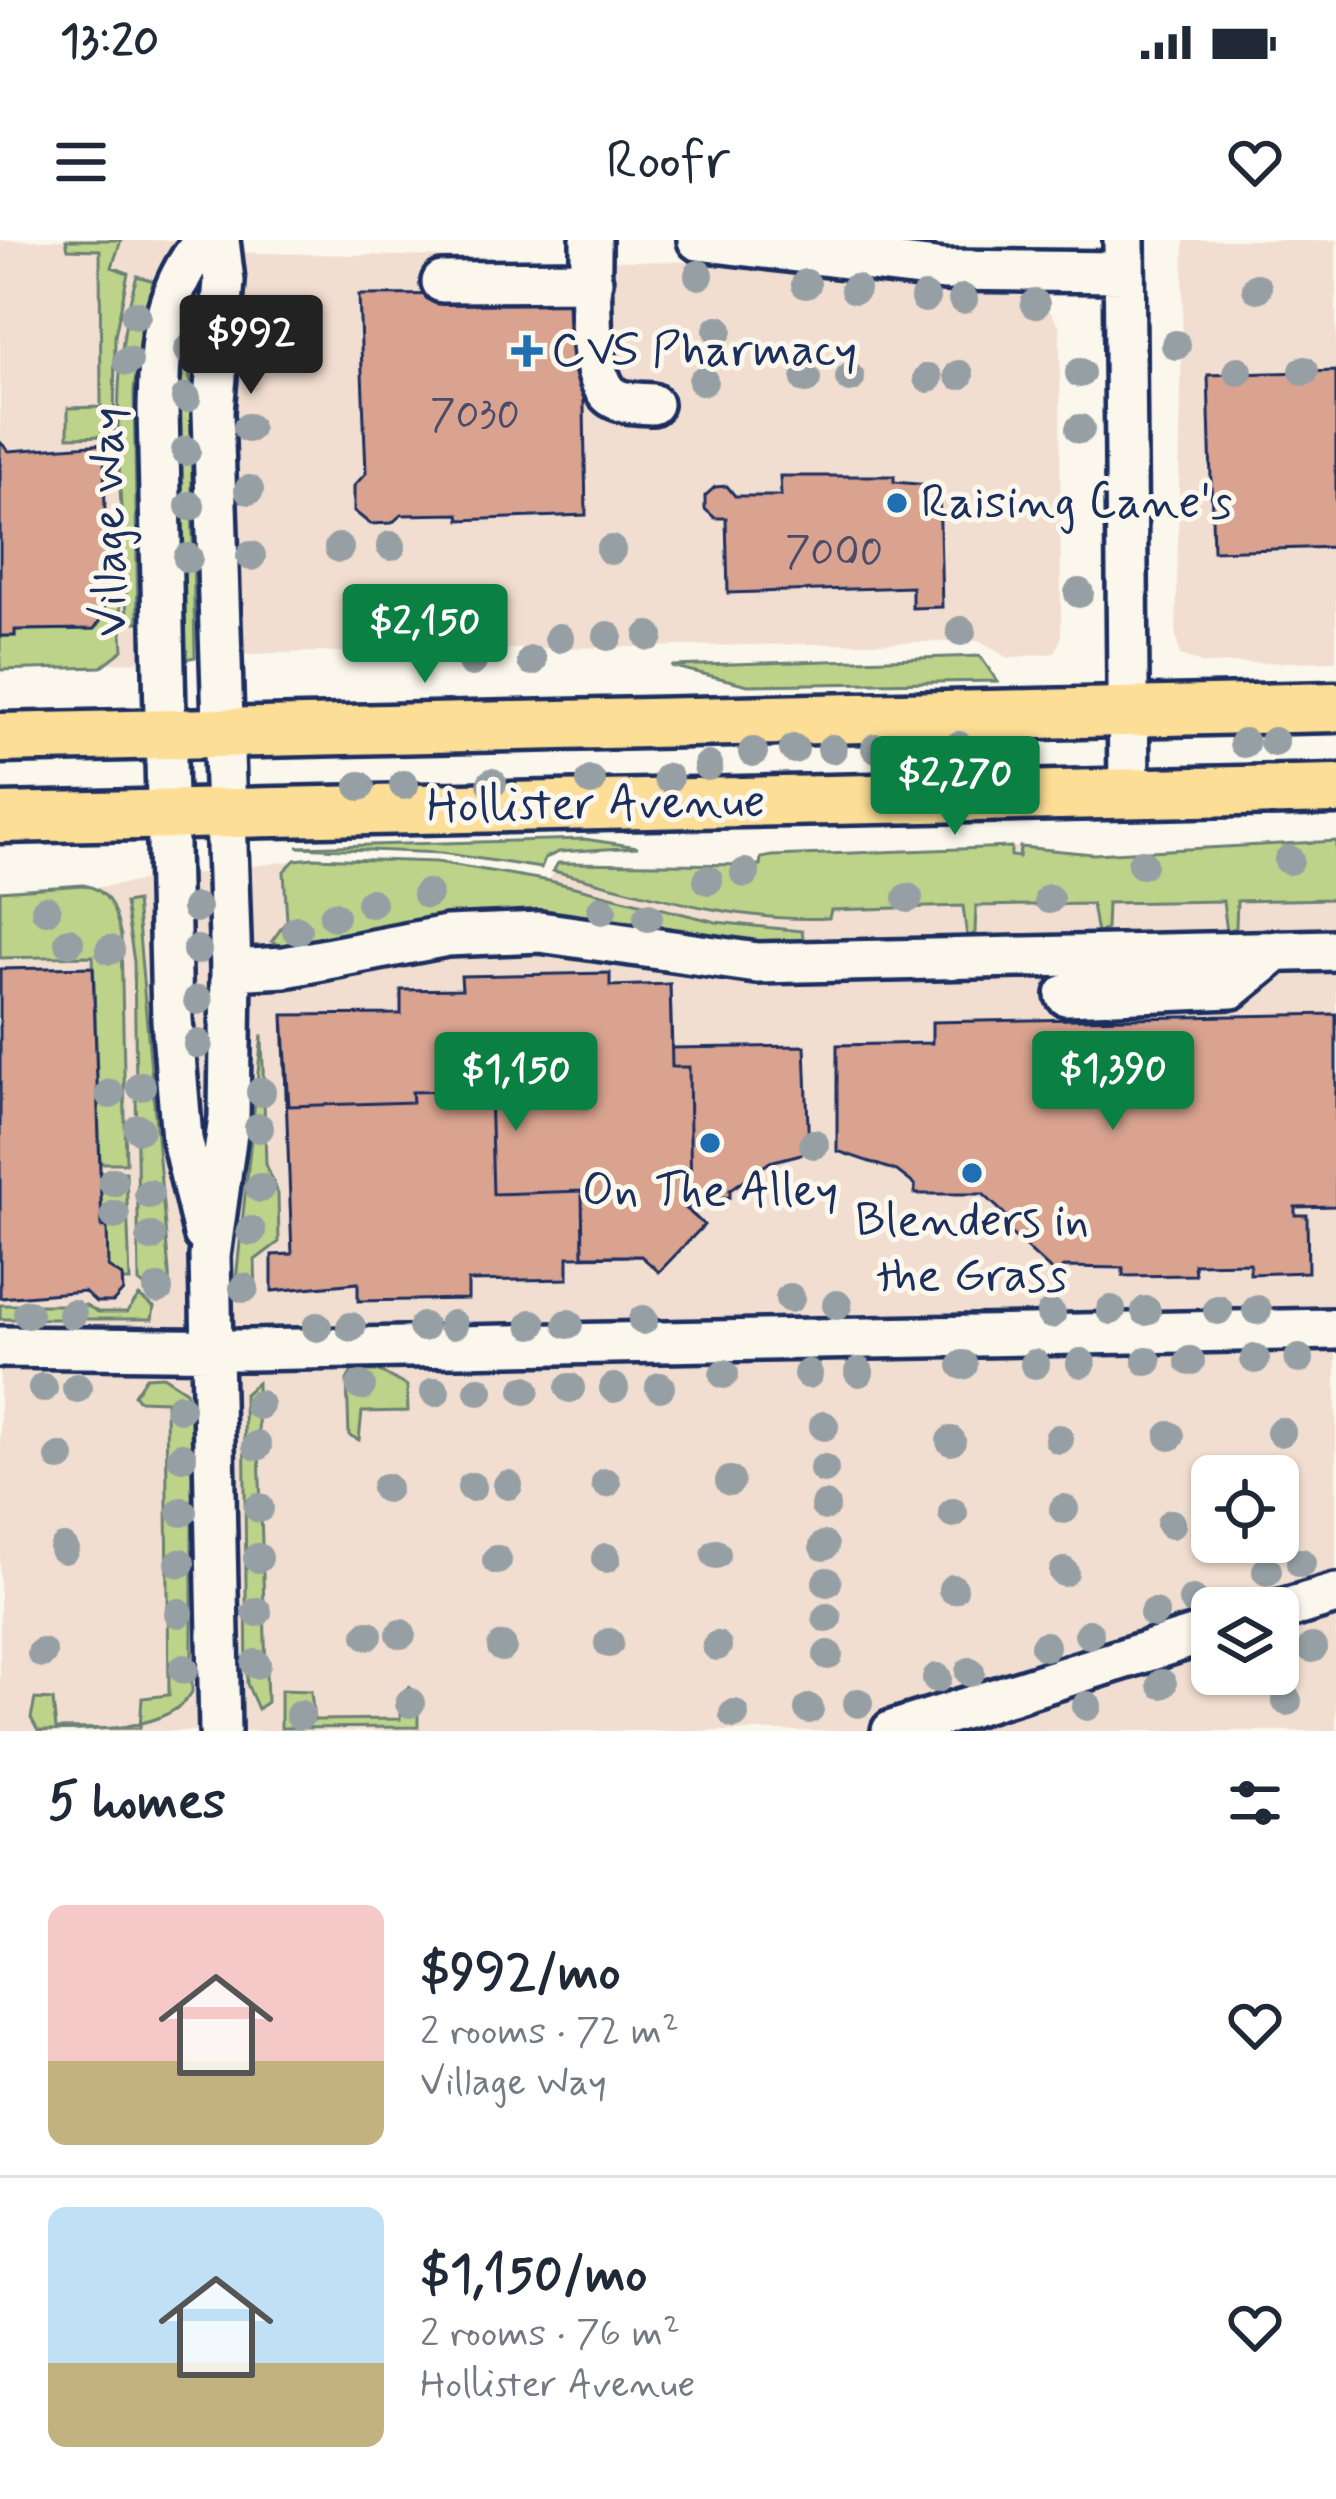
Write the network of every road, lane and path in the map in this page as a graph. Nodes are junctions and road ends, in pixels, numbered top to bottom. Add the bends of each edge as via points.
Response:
1 (205, 240) edge
2 (219, 240) edge
3 (591, 240) edge
4 (698, 240) edge
5 (1124, 256) edge
6 (592, 280) junction
7 (442, 282) dead end
8 (652, 404) dead end
9 (1336, 706) edge
10 (1129, 712) junction
11 (224, 733) junction
12 (165, 735) junction
13 (0, 738) edge
14 (1336, 789) edge
15 (1129, 793) junction
16 (226, 814) junction
17 (167, 815) junction
18 (0, 818) edge
19 (1336, 950) edge
20 (1277, 951) junction
21 (231, 970) junction
22 (1066, 994) dead end
23 (210, 1256) junction
24 (1336, 1329) edge
25 (0, 1347) edge
26 (214, 1350) junction
27 (1336, 1594) edge
28 (1299, 1604) edge
29 (1191, 1637) edge
30 (220, 1731) edge
31 (892, 1731) edge

1 - 12 street, Village Way via 178,272 160,364
2 - 11 street via 224,281 213,412
3 - 6 street
4 - 5 street via 962,271
5 - 10 street
6 - 7 street
6 - 8 street via 601,383 619,400
9 - 10 main road, Hollister Avenue
10 - 11 main road, Hollister Avenue
10 - 15 street
11 - 12 main road, Hollister Avenue
11 - 16 street
12 - 13 main road, Hollister Avenue
12 - 17 street, Village Way
14 - 15 main road, Hollister Avenue
15 - 16 main road, Hollister Avenue
16 - 17 main road, Hollister Avenue
16 - 21 street
17 - 18 main road, Hollister Avenue
17 - 23 street, Village Way via 182,1139
19 - 20 street
20 - 21 street via 757,963 540,932 447,936
20 - 22 street via 1232,988
21 - 23 street via 229,1118
23 - 26 street
24 - 26 street
25 - 26 street
26 - 30 street
27 - 28 street
29 - 31 street

